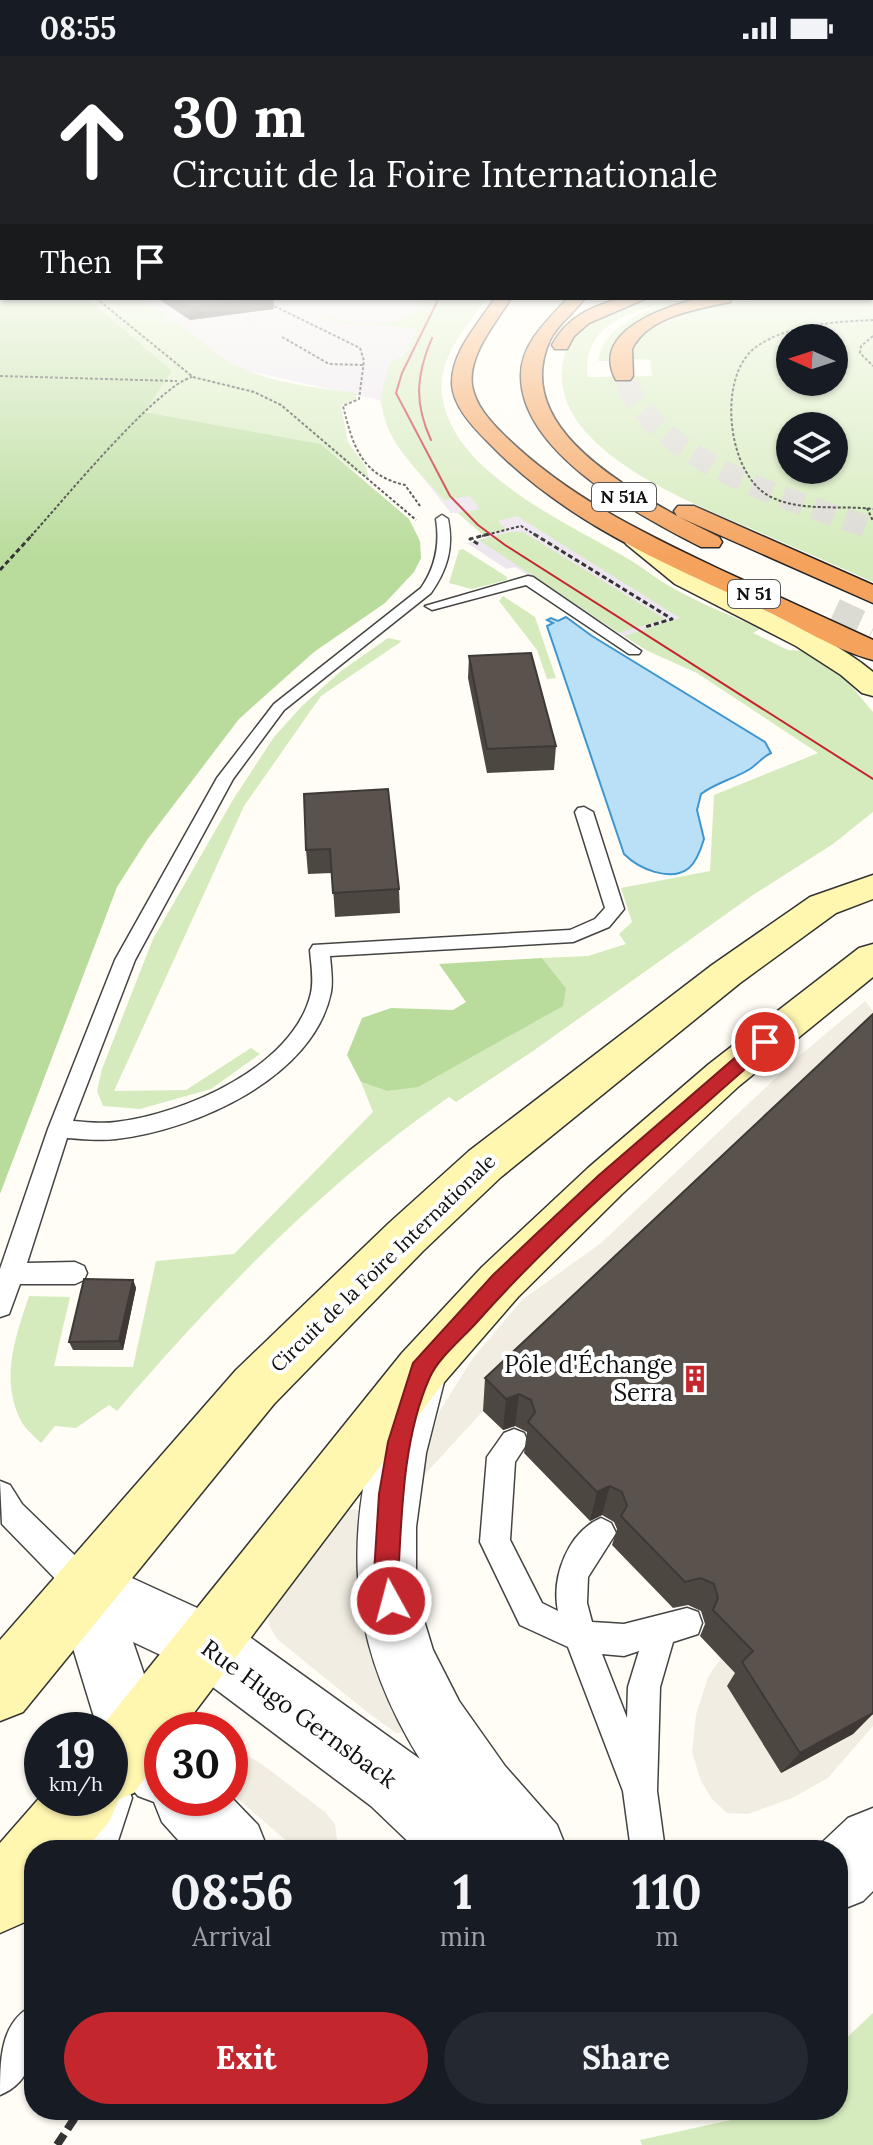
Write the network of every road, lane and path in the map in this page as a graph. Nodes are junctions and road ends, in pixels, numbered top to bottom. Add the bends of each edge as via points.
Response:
1 (175, 362) edge
2 (326, 362) edge
3 (465, 362) edge
4 (517, 362) edge
5 (534, 362) edge
6 (549, 362) edge
7 (621, 362) tunnel mouth
8 (741, 362) edge
9 (363, 365) joint
10 (0, 376) edge
11 (623, 376) tunnel mouth
12 (193, 377) junction
13 (178, 381) junction
14 (495, 410) dead end
15 (509, 450) junction
16 (867, 508) junction
17 (873, 509) edge
18 (433, 516) joint
19 (416, 520) dead end
20 (873, 521) edge
21 (635, 539) junction
22 (478, 544) dead end
23 (0, 570) edge
24 (860, 600) edge
25 (426, 602) junction
26 (444, 622) dead end
27 (613, 637) junction
28 (634, 651) dead end
29 (873, 651) edge
30 (873, 687) edge
31 (584, 812) dead end
32 (873, 855) edge
33 (873, 886) edge
34 (823, 905) junction
35 (873, 957) edge
36 (59, 1129) junction
37 (75, 1273) dead end
38 (11, 1274) junction
39 (0, 1306) edge
40 (421, 1370) junction
41 (514, 1442) edge
42 (0, 1495) edge
43 (601, 1533) edge
44 (84, 1586) junction
45 (581, 1637) junction
46 (208, 1645) junction
47 (0, 1689) edge
48 (135, 1761) edge
49 (640, 1791) junction
50 (69, 1816) edge
51 (202, 1816) edge
52 (49, 1840) edge
53 (102, 1840) edge
54 (224, 1840) edge
55 (456, 1840) edge
56 (524, 1840) edge
57 (647, 1840) edge
58 (873, 1843) edge
59 (848, 1867) edge
60 (24, 1869) edge
61 (0, 1897) edge
62 (24, 2039) edge
63 (0, 2076) edge
64 (73, 2120) edge
65 (57, 2145) edge

1 - 12 path
2 - 9 path
3 - 15 highway, N 51 via 462,384 469,406
4 - 24 highway, N 51A via 520,408 543,447 611,503 713,557
5 - 24 highway, N 51A via 537,407 561,444 601,481 685,530
6 - 24 highway, N 51 via 565,417 588,448 632,484
7 - 11 highway
8 - 16 path via 734,388 733,442 758,490 794,503
9 - 18 path via 359,399 343,406 352,442 382,480 405,485
10 - 13 path
12 - 13 path
12 - 19 path via 254,392 281,405
13 - 23 path
14 - 15 highway, N 51
15 - 21 highway, N 51 via 570,502
16 - 17 path
16 - 20 path
18 - 25 lane via 445,548
21 - 29 highway, N 51
21 - 30 main road via 685,578 812,641
22 - 27 path via 470,539 521,526 672,619
25 - 26 lane
25 - 27 lane via 528,580
25 - 36 lane via 279,707 225,778 125,960
27 - 28 lane
31 - 36 lane via 615,909 602,923 573,936 320,950 321,994 299,1041 243,1088 176,1117 130,1128
32 - 34 main road
33 - 34 main road, Circuit de la Foire Internationale
34 - 44 main road, Circuit de la Foire Internationale via 663,1022 485,1164 255,1387
35 - 40 main road via 724,1075 605,1181 500,1282
36 - 38 lane
37 - 38 lane
38 - 39 lane
40 - 46 main road
40 - 56 street via 391,1494 386,1574 402,1654 451,1751
41 - 45 lane via 501,1457 495,1542 531,1614
42 - 44 lane via 12,1514
43 - 45 lane via 583,1550 571,1587
44 - 46 street, Rue Hugo Gernsback
44 - 47 main road, Circuit de la Foire Internationale
44 - 48 street
45 - 49 lane
45 - 49 lane via 624,1640 674,1628 644,1687
46 - 48 main road
46 - 55 street, Rue Hugo Gernsback via 395,1782
48 - 53 lane
49 - 57 lane
50 - 52 main road
51 - 54 street
58 - 59 street
60 - 61 main road
62 - 63 lane
64 - 65 path

